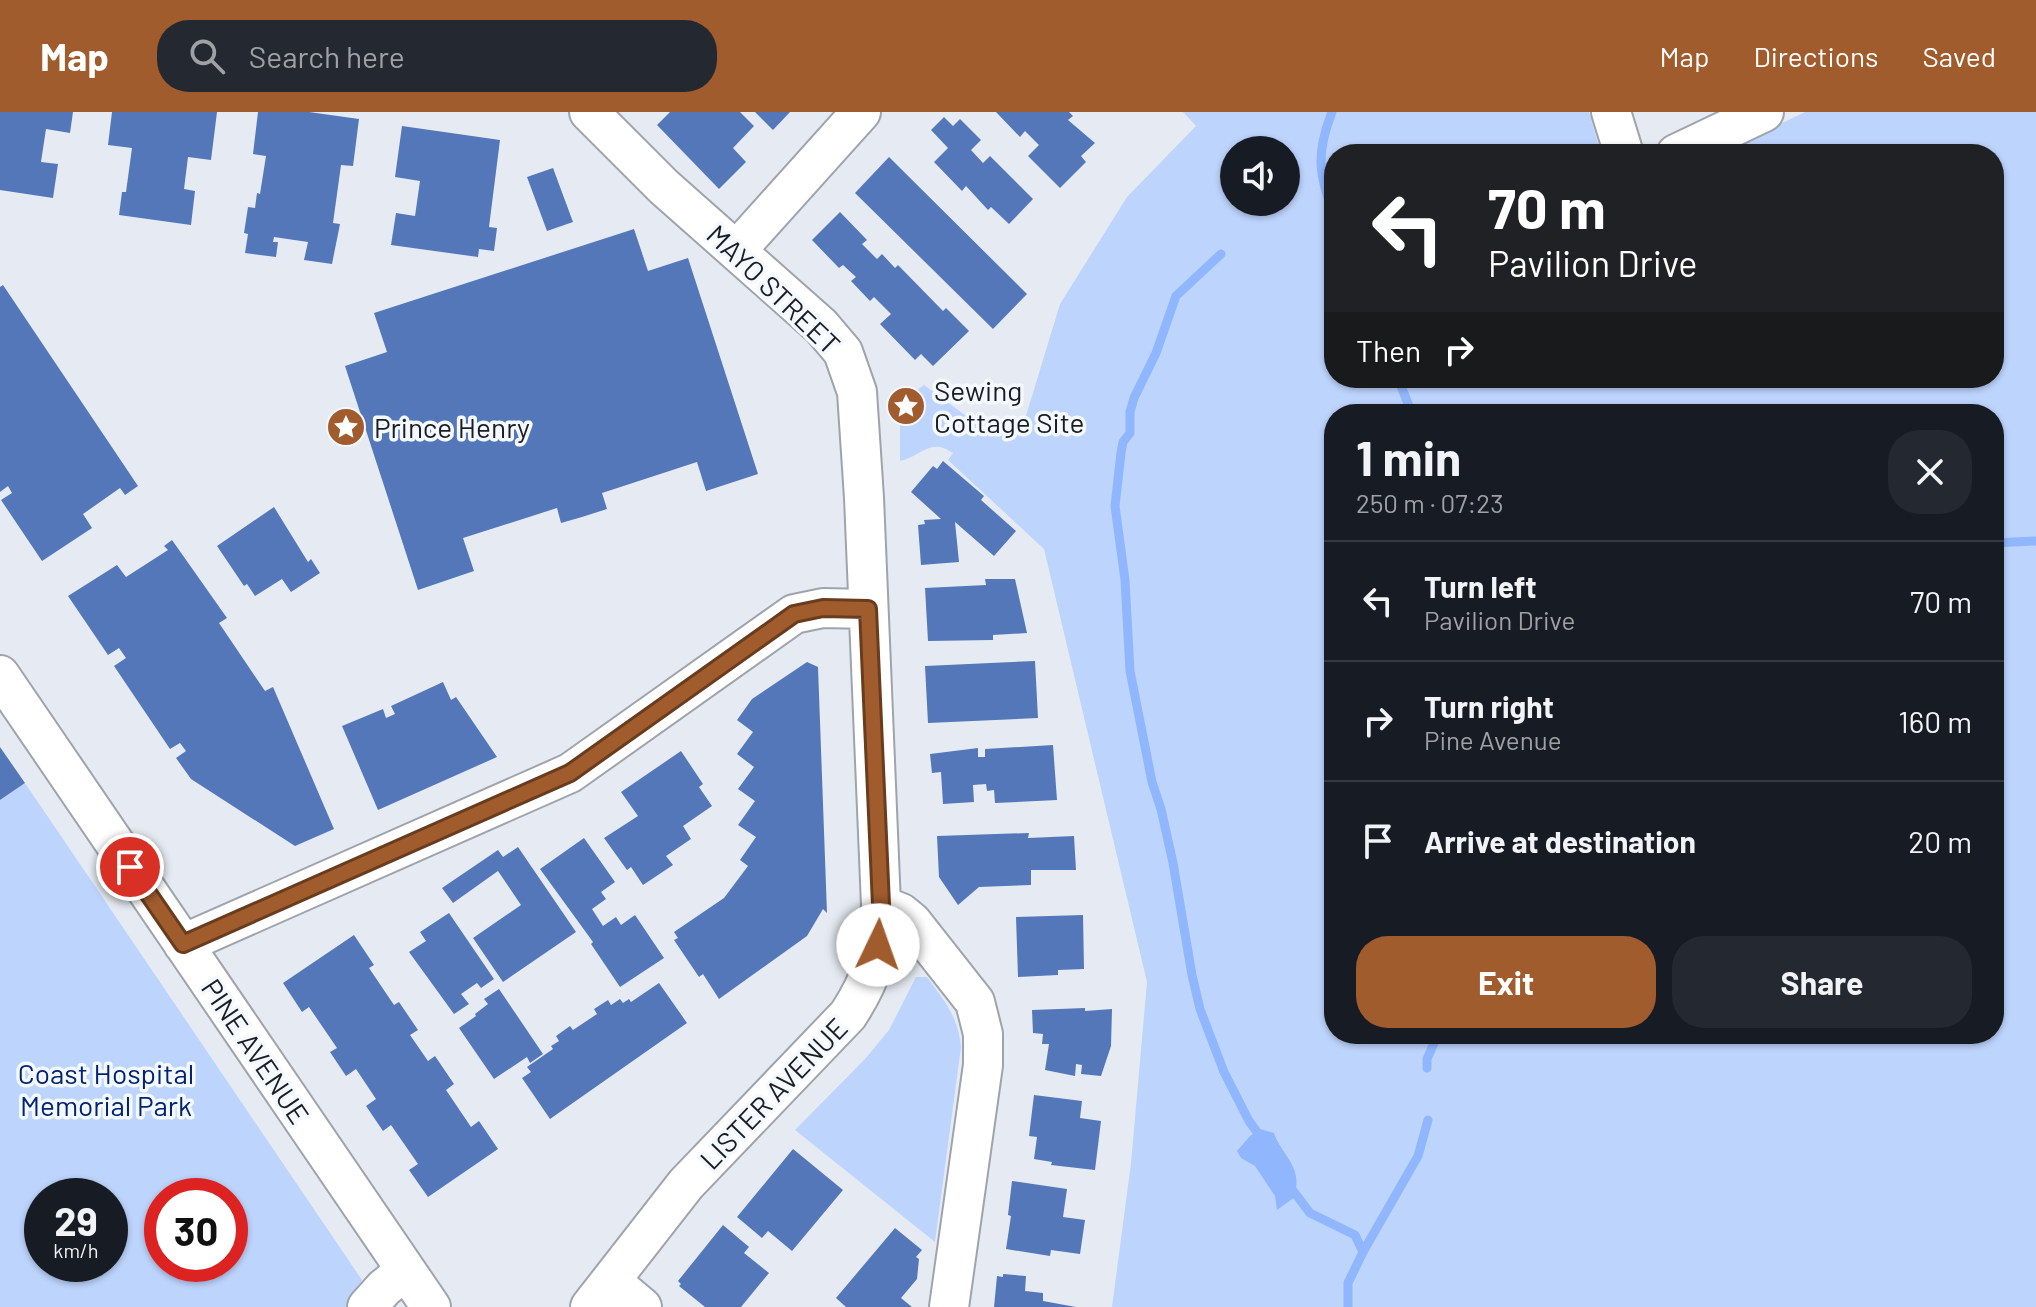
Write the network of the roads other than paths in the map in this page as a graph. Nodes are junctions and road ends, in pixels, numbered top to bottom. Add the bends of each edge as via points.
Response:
1 (589, 112) edge
2 (861, 112) edge
3 (1611, 112) edge
4 (1764, 112) edge
5 (1621, 144) edge
6 (1697, 144) edge
7 (737, 250) junction
8 (868, 609) junction
9 (0, 675) edge
10 (881, 905) junction
11 (183, 944) junction
12 (405, 1271) junction
13 (601, 1294) edge
14 (367, 1307) edge
15 (431, 1307) edge
16 (642, 1307) edge
17 (949, 1307) edge

1 - 7 street, MAYO STREET
2 - 7 street
3 - 5 street
4 - 6 street
7 - 8 street, MAYO STREET via 834,338 850,366 858,407
8 - 10 street, LISTER AVENUE
8 - 11 street via 823,608 794,614 570,773
9 - 11 street, PINE AVENUE
10 - 13 street, LISTER AVENUE via 874,966 851,1010 706,1162
10 - 17 street via 912,922 967,990 981,1021 983,1065
11 - 12 street, PINE AVENUE
12 - 14 street
12 - 15 street, PINE AVENUE
13 - 16 street

